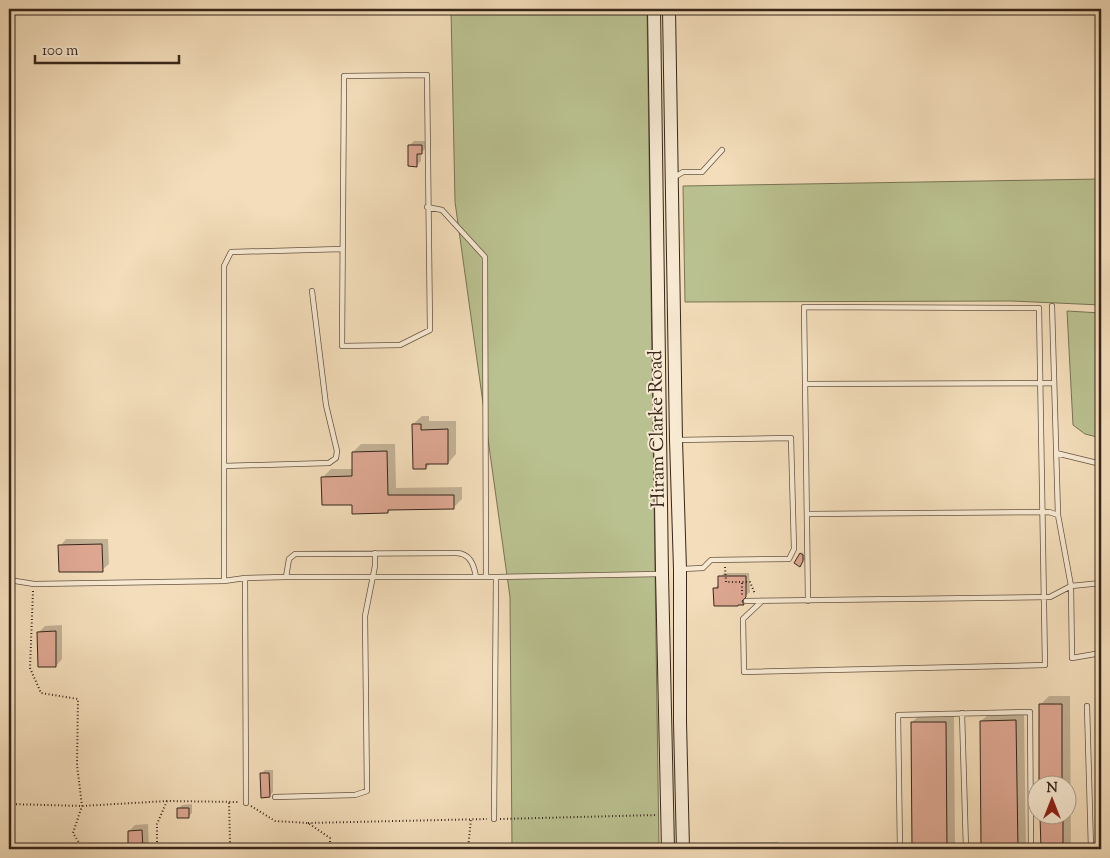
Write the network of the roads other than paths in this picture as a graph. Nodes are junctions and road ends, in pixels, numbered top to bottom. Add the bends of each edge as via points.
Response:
1 (654, 9) edge
2 (669, 9) edge
3 (797, 9) edge
4 (867, 9) edge
5 (908, 9) edge
6 (919, 9) edge
7 (654, 30) junction
8 (670, 30) junction
9 (722, 150) dead end
10 (656, 178) junction
11 (672, 178) junction
12 (428, 207) junction
13 (342, 249) junction
14 (312, 291) dead end
15 (1052, 306) dead end
16 (674, 310) junction
17 (658, 311) junction
18 (1040, 382) junction
19 (1053, 383) junction
20 (805, 384) junction
21 (676, 440) junction
22 (660, 442) junction
23 (1056, 453) junction
24 (1101, 464) edge
25 (224, 466) junction
26 (1042, 512) junction
27 (807, 514) junction
28 (1058, 515) junction
29 (11, 531) dead end
30 (375, 553) junction
31 (680, 568) junction
32 (662, 574) junction
33 (286, 577) junction
34 (372, 577) junction
35 (476, 577) junction
36 (486, 577) junction
37 (496, 577) junction
38 (245, 578) junction
39 (11, 580) edge
40 (224, 581) junction
41 (1101, 583) edge
42 (1071, 586) junction
43 (1044, 598) junction
44 (746, 601) road end
45 (760, 601) junction
46 (808, 601) junction
47 (1101, 653) edge
48 (1087, 706) dead end
49 (962, 713) junction
50 (680, 722) junction
51 (665, 723) junction
52 (275, 797) dead end
53 (246, 803) road end
54 (494, 819) dead end
55 (668, 849) edge
56 (683, 849) edge
57 (900, 849) edge
58 (966, 849) edge
59 (1031, 849) edge
60 (1091, 849) edge

1 - 7 main road, Hiram Clarke Road
2 - 8 main road, Hiram Clarke Road
3 - 4 lane
5 - 6 lane
7 - 8 main road
7 - 10 main road, Hiram Clarke Road
8 - 11 main road, Hiram Clarke Road
9 - 11 lane via 702,172 683,172
10 - 11 main road
10 - 17 main road, Hiram Clarke Road
11 - 16 main road, Hiram Clarke Road
12 - 13 lane via 430,330 400,345 342,346
12 - 13 lane via 426,75 344,76
12 - 36 lane via 442,210 485,257
13 - 25 lane via 231,252 224,266
14 - 25 lane via 336,458 329,462
15 - 19 lane
16 - 17 main road
16 - 21 main road, Hiram Clarke Road
17 - 22 main road, Hiram Clarke Road
18 - 19 lane
18 - 20 lane
18 - 20 lane via 1039,308 804,307
18 - 26 lane
19 - 23 lane
20 - 27 lane
21 - 22 main road
21 - 31 main road, Hiram Clarke Road
21 - 31 lane via 792,438 794,550 789,559 711,560 703,568
22 - 32 main road, Hiram Clarke Road
23 - 24 lane
23 - 28 lane
25 - 40 lane
26 - 27 lane
26 - 28 lane
26 - 43 lane
27 - 46 lane
28 - 42 lane
29 - 39 lane
30 - 33 lane via 295,554 289,560
30 - 34 lane
30 - 35 lane via 463,553 469,557
31 - 32 main road
31 - 50 main road, Hiram Clarke Road
32 - 37 lane
32 - 51 main road, Hiram Clarke Road
33 - 34 lane
33 - 38 lane
34 - 35 lane
34 - 52 lane via 365,616 367,792
35 - 36 lane
36 - 37 lane
37 - 54 lane
38 - 40 lane
38 - 53 lane
39 - 40 lane via 34,584
41 - 42 lane
42 - 43 lane
42 - 47 lane via 1072,658
43 - 45 lane via 1045,665 744,672 743,619
43 - 46 lane
44 - 45 lane
45 - 46 lane
48 - 60 lane
49 - 57 lane via 898,715
49 - 58 lane
49 - 59 lane via 1030,712
50 - 51 main road
50 - 56 main road, Hiram Clarke Road
51 - 55 main road, Hiram Clarke Road

